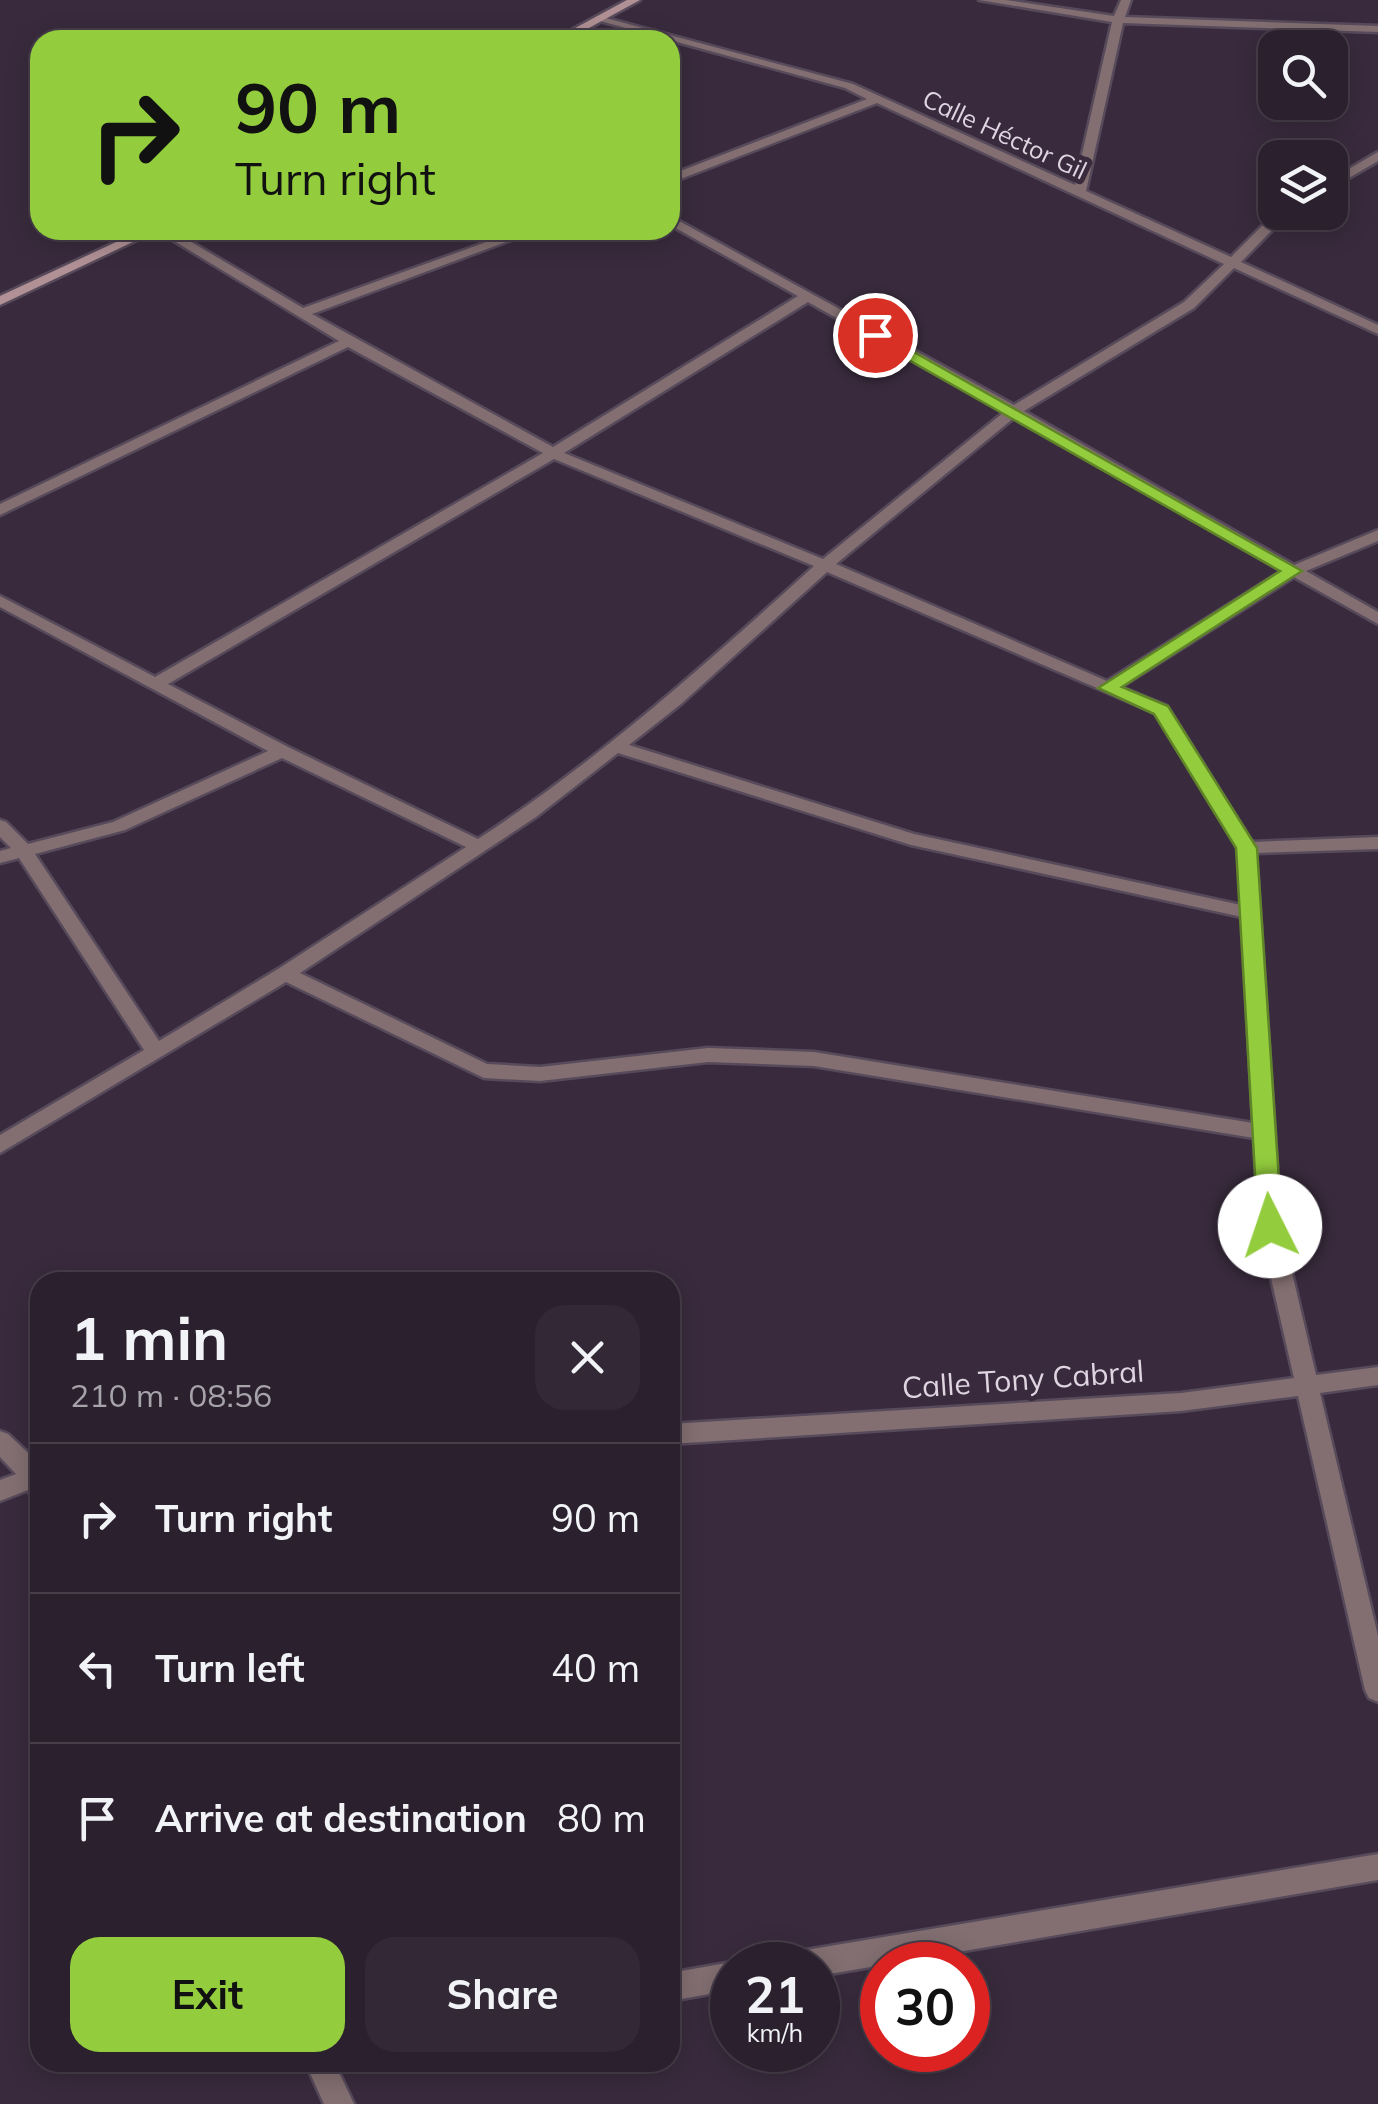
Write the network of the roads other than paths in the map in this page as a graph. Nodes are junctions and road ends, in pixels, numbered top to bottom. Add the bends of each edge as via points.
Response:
1 (635, 0) edge
2 (984, 0) edge
3 (1126, 0) edge
4 (598, 19) junction
5 (1118, 20) junction
6 (578, 30) edge
7 (639, 30) edge
8 (1378, 30) edge
9 (680, 41) edge
10 (877, 99) junction
11 (1378, 156) edge
12 (1348, 174) edge
13 (680, 176) edge
14 (1079, 193) junction
15 (680, 226) edge
16 (1265, 230) edge
17 (131, 240) edge
18 (179, 240) edge
19 (504, 240) edge
20 (1233, 261) junction
21 (806, 297) junction
22 (0, 302) edge
23 (301, 312) junction
24 (1378, 330) edge
25 (349, 341) junction
26 (1014, 411) junction
27 (554, 453) junction
28 (0, 510) edge
29 (1378, 535) edge
30 (825, 565) junction
31 (1293, 571) junction
32 (0, 601) edge
33 (1378, 620) edge
34 (156, 684) junction
35 (1107, 688) junction
36 (615, 746) junction
37 (282, 752) junction
38 (0, 826) edge
39 (1378, 843) edge
40 (480, 846) junction
41 (1247, 848) junction
42 (24, 851) junction
43 (0, 857) edge
44 (1250, 913) junction
45 (285, 974) junction
46 (155, 1051) junction
47 (1264, 1132) junction
48 (0, 1145) edge
49 (1378, 1376) edge
50 (1306, 1387) junction
51 (680, 1433) edge
52 (0, 1440) edge
53 (30, 1472) edge
54 (30, 1482) edge
55 (0, 1492) edge
56 (1378, 1690) edge
57 (1378, 1868) edge
58 (840, 1958) edge
59 (710, 1980) edge
60 (680, 1984) edge
61 (324, 2072) edge
62 (339, 2104) edge

1 - 4 street
2 - 5 street
3 - 5 street
4 - 6 street
4 - 7 street, Calle Héctor Gil
5 - 8 street
5 - 14 street
9 - 10 street, Calle Héctor Gil
10 - 13 street
10 - 14 street, Calle Héctor Gil
11 - 12 street
14 - 20 street, Calle Héctor Gil
15 - 21 street
16 - 20 street
17 - 22 street
18 - 23 street
19 - 23 street
20 - 24 street, Calle Héctor Gil
20 - 26 street via 1190,304
21 - 26 street
21 - 27 street
23 - 25 street
25 - 27 street
25 - 28 street
26 - 30 street
26 - 31 street
27 - 30 street
27 - 34 street
29 - 31 street
30 - 35 street
30 - 36 street
31 - 33 street
31 - 35 street
32 - 34 street
34 - 37 street
35 - 41 street via 1161,710
36 - 40 street
36 - 44 street via 910,839
37 - 40 street
37 - 42 street via 118,826
38 - 42 street
39 - 41 street
40 - 45 street
41 - 44 street
42 - 43 street
42 - 46 street
44 - 47 street
45 - 46 street
45 - 47 street via 484,1071 540,1074 708,1054 814,1060
46 - 48 street
47 - 50 street via 1270,1226
49 - 50 street, Calle Tony Cabral
50 - 51 street, Calle Tony Cabral via 1182,1402
50 - 56 street
52 - 53 street
54 - 55 street
57 - 58 street
59 - 60 street
61 - 62 street

